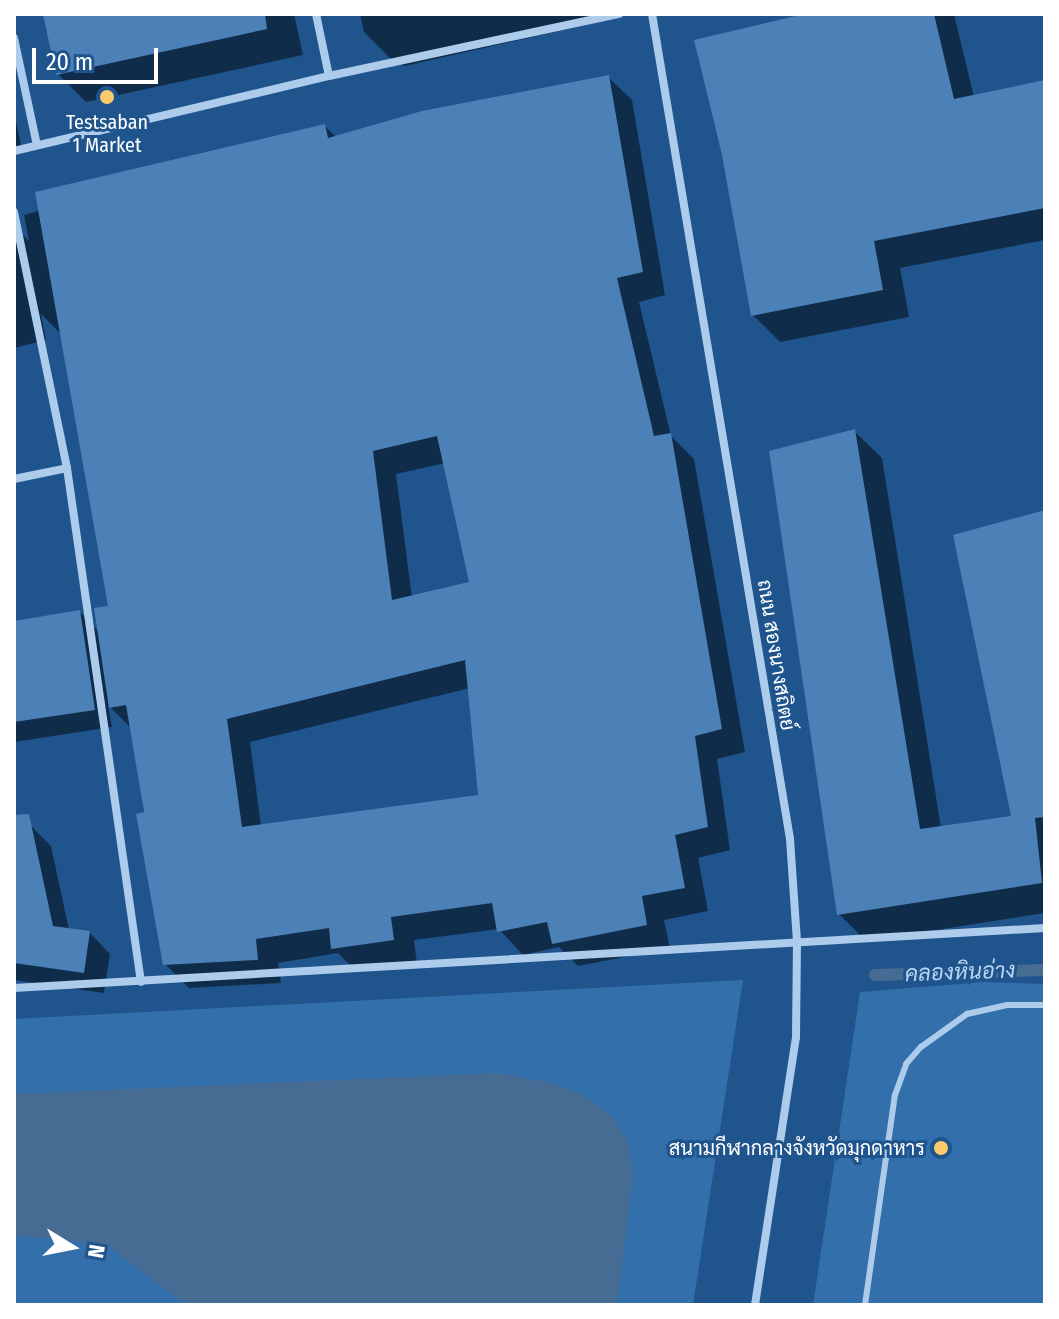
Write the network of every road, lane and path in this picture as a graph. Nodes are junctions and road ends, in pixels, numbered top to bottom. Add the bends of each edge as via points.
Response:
1 (316, 14) edge
2 (619, 14) edge
3 (652, 14) edge
4 (14, 38) edge
5 (329, 76) junction
6 (37, 145) junction
7 (14, 151) edge
8 (14, 212) edge
9 (67, 468) junction
10 (14, 479) edge
11 (1045, 928) edge
12 (797, 941) junction
13 (141, 982) junction
14 (14, 988) edge
15 (1045, 1005) edge
16 (755, 1305) edge
17 (865, 1305) edge

1 - 5 street
2 - 5 street
3 - 12 street, ถนน สองนางสถิตย์ via 790,839
4 - 6 street
5 - 6 street
6 - 7 street
8 - 9 street
9 - 10 street
9 - 13 street
11 - 12 street
12 - 13 street
12 - 16 street, ถนน สองนางสถิตย์ via 796,1037
13 - 14 street
15 - 17 lane via 1007,1005 967,1014 906,1064 895,1095

